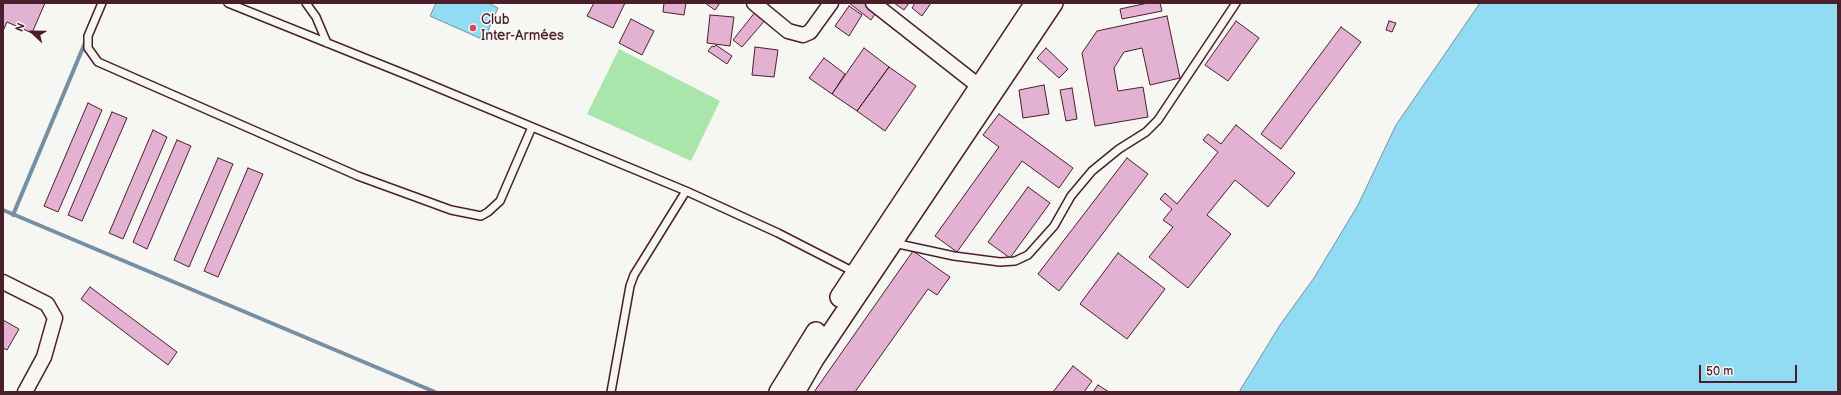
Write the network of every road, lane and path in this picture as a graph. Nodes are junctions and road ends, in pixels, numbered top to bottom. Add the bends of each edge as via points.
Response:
1 (102, 3) edge
2 (228, 3) edge
3 (306, 3) edge
4 (754, 3) edge
5 (831, 3) edge
6 (873, 3) edge
7 (1035, 3) edge
8 (1053, 3) edge
9 (1236, 3) edge
10 (327, 43) junction
11 (990, 79) junction
12 (532, 127) junction
13 (686, 191) junction
14 (888, 239) junction
15 (862, 277) junction
16 (3, 282) edge
17 (25, 392) edge
18 (611, 392) edge
19 (778, 392) edge
20 (794, 392) edge

1 - 12 lane via 88,36 88,48 98,62 358,176 451,210 481,216 500,201
2 - 10 lane
3 - 10 lane via 316,17
4 - 5 street via 788,31 803,36 810,32
6 - 11 street
7 - 11 main road
8 - 11 main road
9 - 14 lane via 1158,120 1146,132 1119,149 1092,171 1071,196 1054,226 1028,255 1015,261 1000,262 954,256
10 - 12 lane
11 - 14 main road
12 - 13 lane
13 - 15 lane via 778,232
13 - 18 lane via 634,274
14 - 15 main road
15 - 19 main road via 802,354
15 - 20 main road
16 - 17 street via 47,304 55,318 44,357

